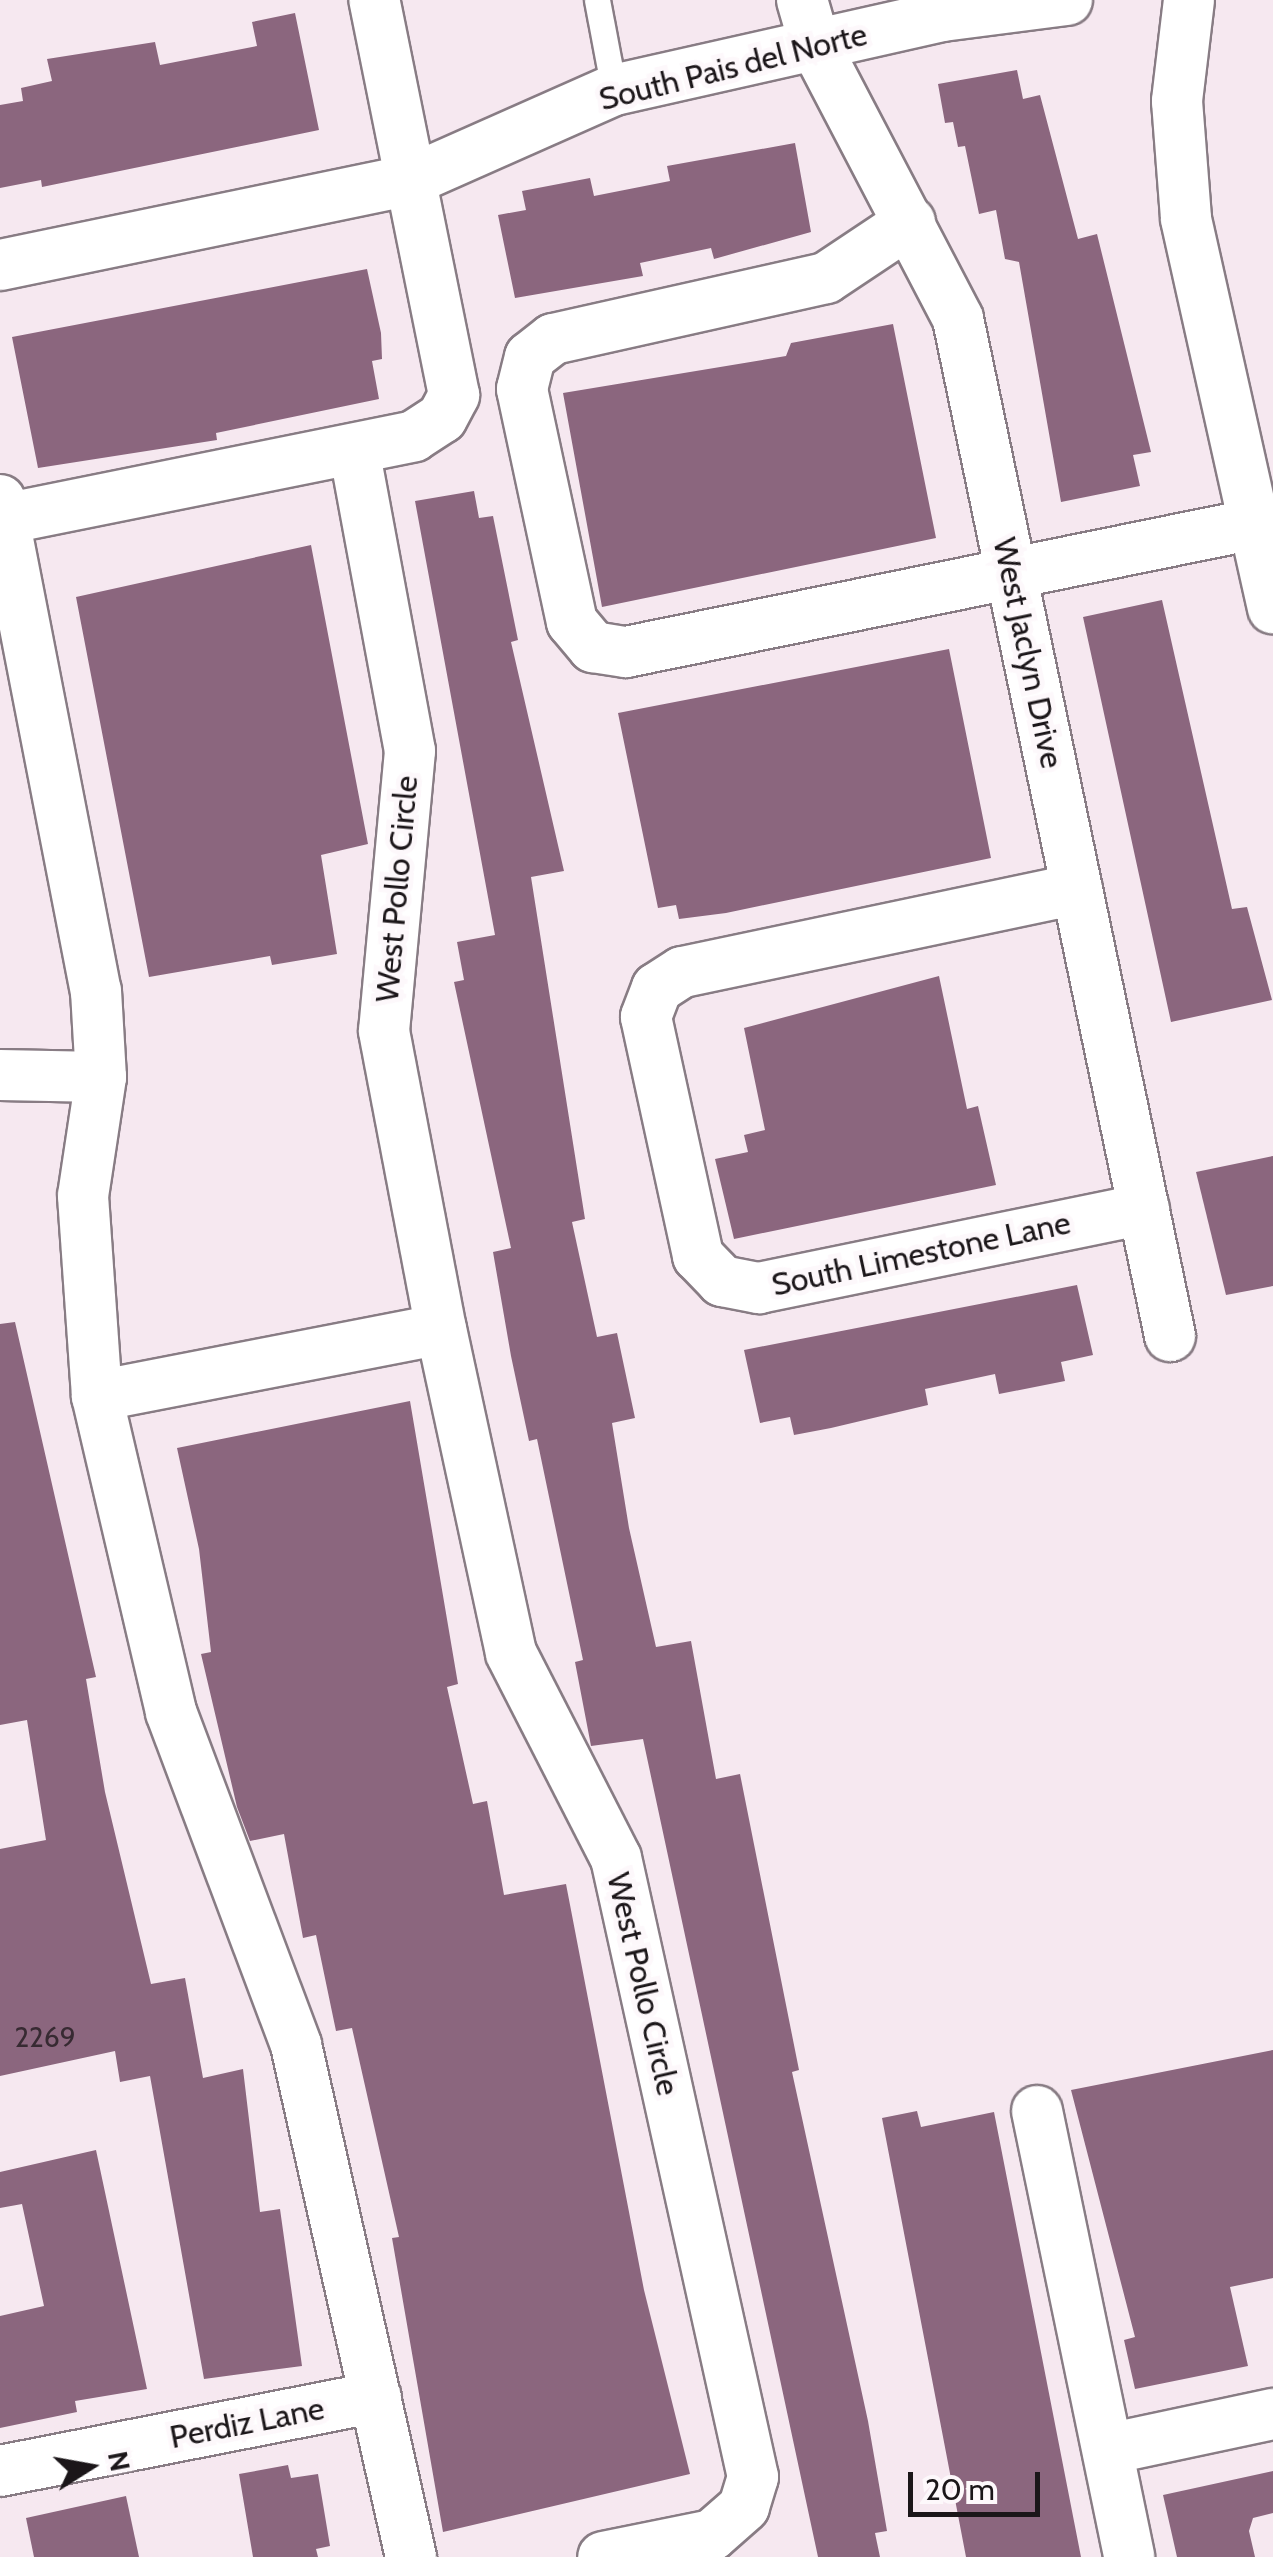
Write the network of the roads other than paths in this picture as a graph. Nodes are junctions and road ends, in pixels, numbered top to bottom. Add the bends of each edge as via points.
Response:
1 (374, 0) edge
2 (596, 0) edge
3 (1068, 0) edge
4 (1189, 0) edge
5 (808, 22) edge
6 (614, 90) junction
7 (411, 180) junction
8 (910, 222) junction
9 (0, 264) edge
10 (354, 449) junction
11 (2, 510) edge
12 (1254, 524) junction
13 (1011, 573) junction
14 (1273, 608) edge
15 (1077, 889) junction
16 (0, 1075) edge
17 (100, 1078) junction
18 (1144, 1208) junction
19 (441, 1329) junction
20 (1170, 1336) dead end
21 (97, 1396) junction
22 (1038, 2111) dead end
23 (376, 2398) junction
24 (1273, 2414) edge
25 (1108, 2448) junction
26 (0, 2471) edge
27 (411, 2557) edge
28 (603, 2557) edge
29 (1129, 2557) edge

1 - 7 street
2 - 6 lane
3 - 5 street, South Pais del Norte via 942,16
4 - 12 street via 1177,101 1186,219
5 - 6 street, South Pais del Norte
5 - 8 street, West Jaclyn Drive
6 - 7 street, South Pais del Norte
7 - 9 street, South Pais del Norte
7 - 10 street via 454,395 442,418 414,436
8 - 13 street, West Jaclyn Drive via 958,319
8 - 13 street via 826,278 553,339 530,357 522,389 572,622 593,647 626,652
10 - 11 street
10 - 19 street, West Pollo Circle via 410,751 384,1032
11 - 17 street via 96,992
12 - 13 street
12 - 14 street
13 - 15 street, West Jaclyn Drive
15 - 18 street, West Jaclyn Drive
15 - 18 street, South Limestone Lane via 682,972 658,988 646,1017 698,1256 722,1282 759,1288
16 - 17 street
17 - 21 street via 83,1196
18 - 20 street, West Jaclyn Drive
19 - 21 street
19 - 28 street, West Pollo Circle via 511,1653 616,1858 752,2477 744,2507 712,2535
21 - 23 street via 171,1712 296,2045
22 - 25 street
23 - 26 street, Perdiz Lane
23 - 27 street
24 - 25 street
25 - 29 street

